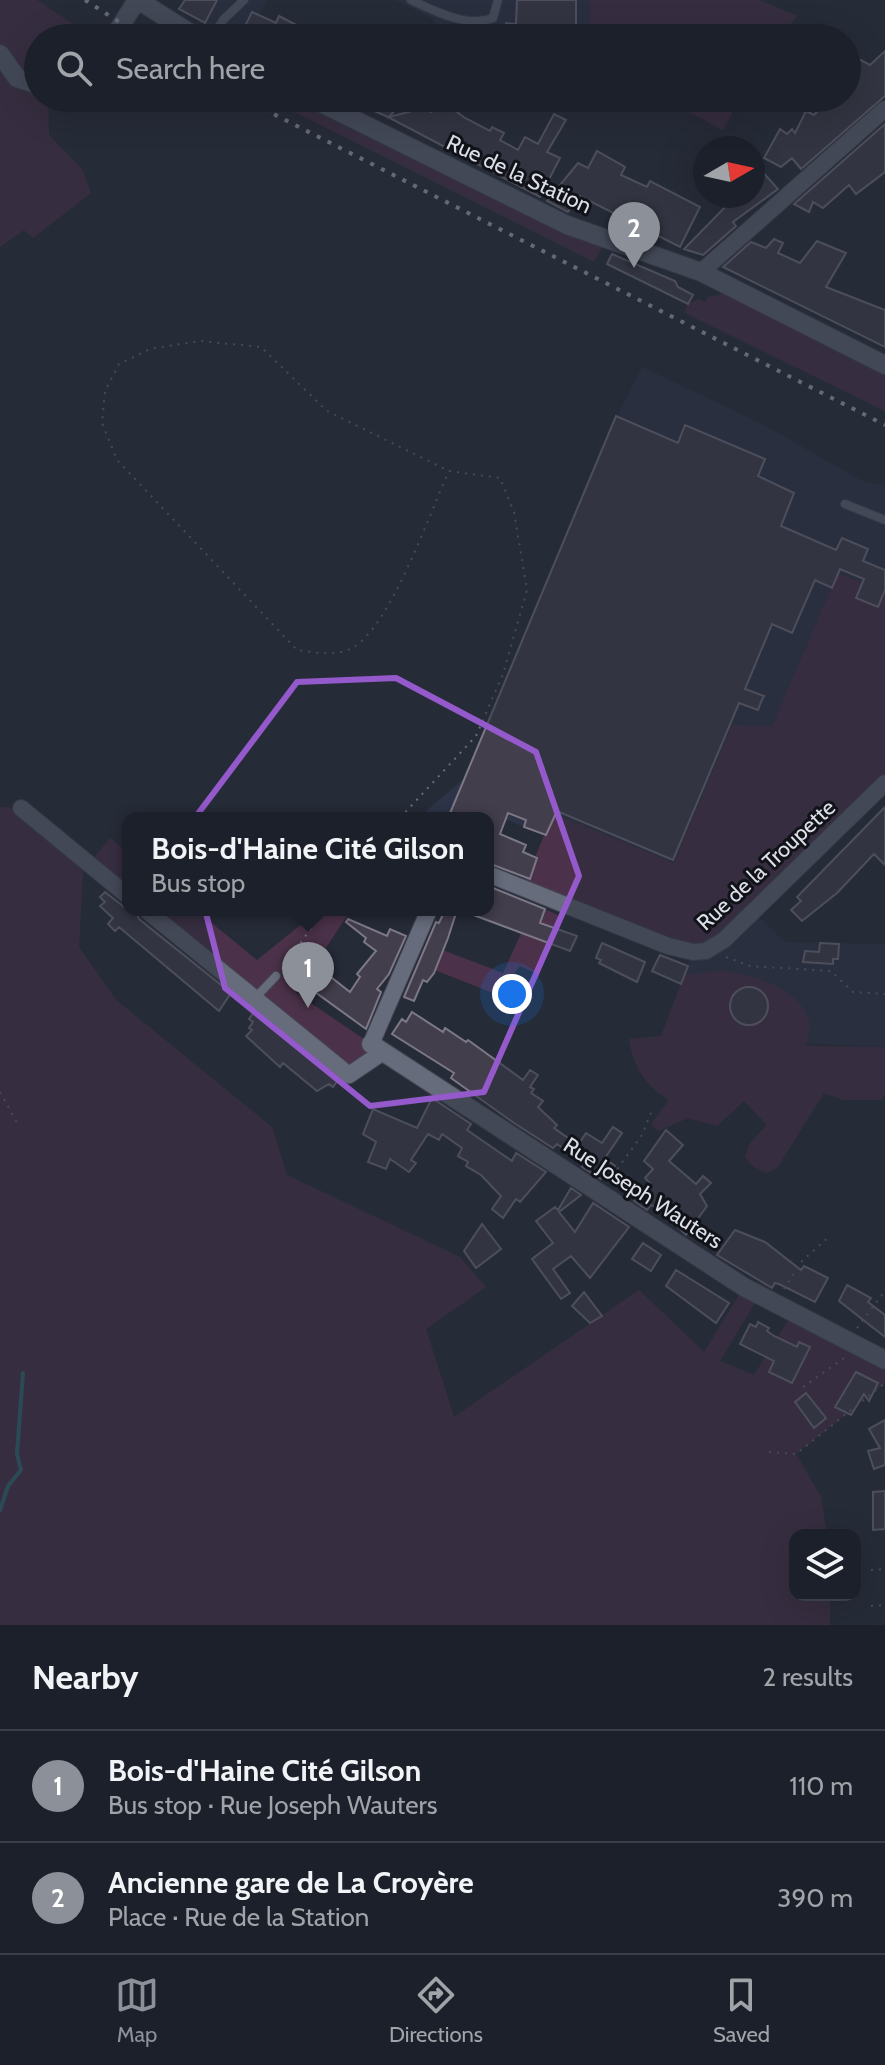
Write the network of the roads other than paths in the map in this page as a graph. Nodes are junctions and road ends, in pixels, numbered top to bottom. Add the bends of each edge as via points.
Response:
1 (138, 0) edge
2 (244, 0) edge
3 (411, 0) edge
4 (498, 0) edge
5 (122, 24) edge
6 (176, 24) edge
7 (221, 24) edge
8 (0, 54) edge
9 (24, 80) edge
10 (885, 109) edge
11 (339, 112) edge
12 (701, 272) junction
13 (885, 365) edge
14 (845, 504) dead end
15 (885, 520) edge
16 (885, 783) edge
17 (21, 808) dead end
18 (494, 876) edge
19 (122, 891) edge
20 (153, 916) edge
21 (427, 916) edge
22 (276, 976) road end
23 (255, 998) junction
24 (377, 1048) junction
25 (885, 1360) edge

1 - 5 street
1 - 6 street
2 - 7 lane
3 - 4 lane via 440,14 481,22 493,18
8 - 9 street
10 - 12 street
11 - 12 street, Rue de la Station via 567,225
12 - 13 street, Rue de la Station
14 - 15 lane
16 - 18 street, Rue de la Troupette via 711,948 693,952 668,946
17 - 19 street
20 - 23 street
21 - 24 street
22 - 23 lane
23 - 24 street via 349,1075
24 - 25 street, Rue Joseph Wauters via 775,1305

